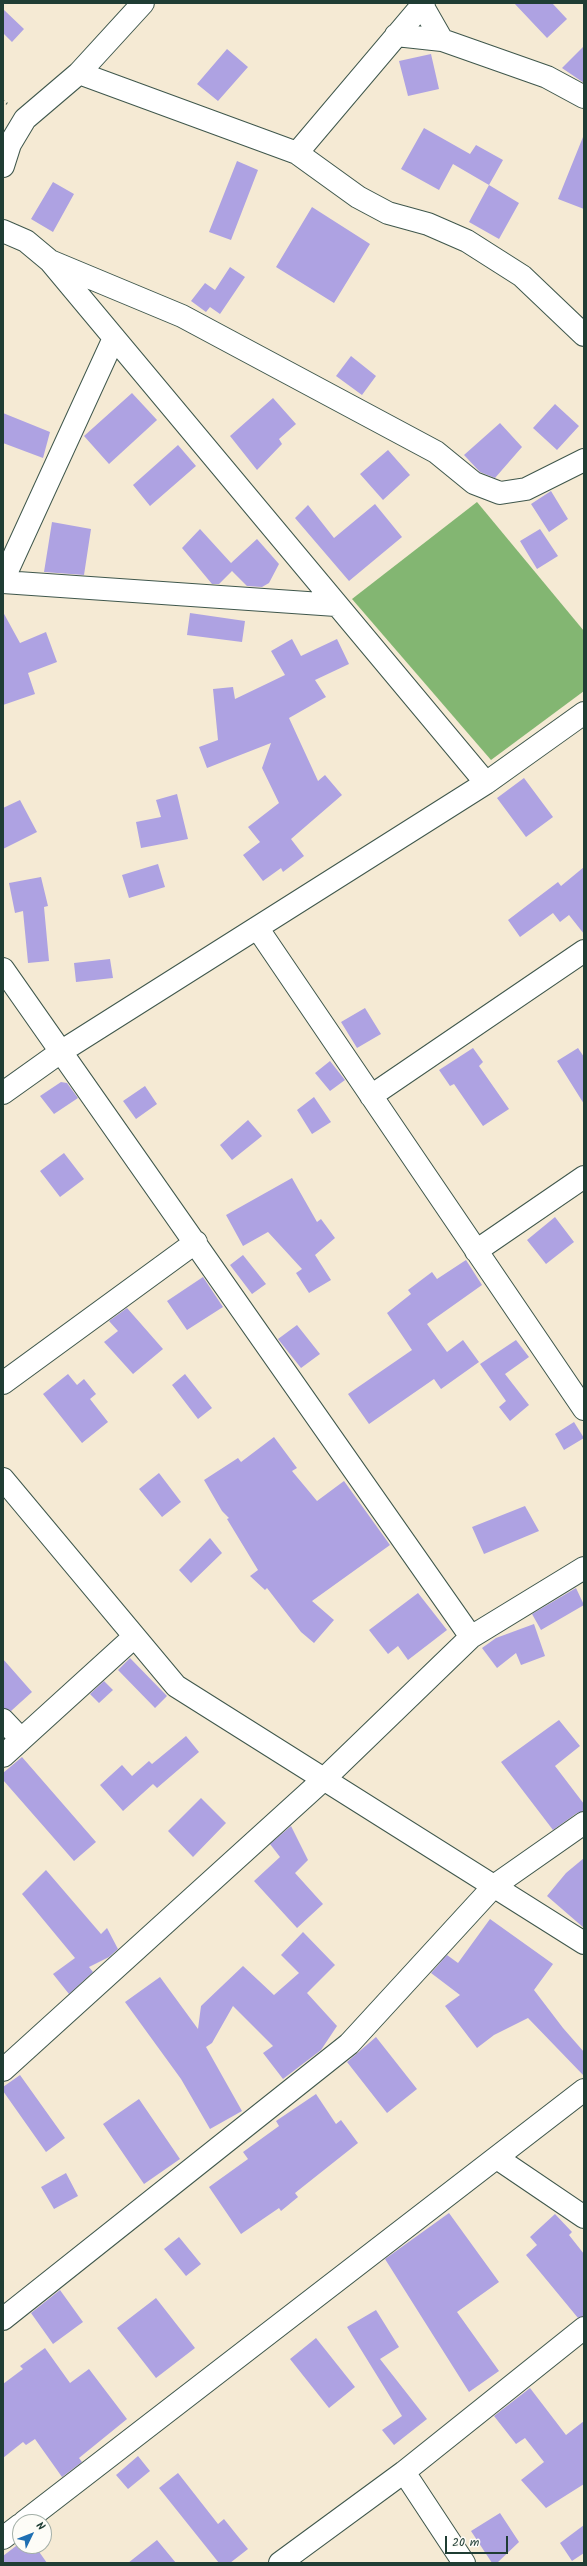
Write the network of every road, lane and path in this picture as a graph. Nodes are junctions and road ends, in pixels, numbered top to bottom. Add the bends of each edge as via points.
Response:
1 (144, 3) edge
2 (423, 4) edge
3 (396, 35) junction
4 (442, 40) junction
5 (80, 73) junction
6 (584, 97) edge
7 (297, 153) junction
8 (3, 166) edge
9 (3, 231) edge
10 (50, 261) junction
11 (584, 335) edge
12 (114, 338) junction
13 (584, 460) edge
14 (3, 581) edge
15 (336, 605) junction
16 (584, 713) edge
17 (486, 783) junction
18 (258, 930) junction
19 (584, 951) edge
20 (3, 969) edge
21 (62, 1051) junction
22 (3, 1093) edge
23 (371, 1096) junction
24 (584, 1177) edge
25 (196, 1242) junction
26 (476, 1250) junction
27 (3, 1383) edge
28 (580, 1396) edge
29 (3, 1479) edge
30 (584, 1568) edge
31 (134, 1637) junction
32 (471, 1637) junction
33 (3, 1720) edge
34 (21, 1739) junction
35 (3, 1756) edge
36 (324, 1779) junction
37 (584, 1824) edge
38 (494, 1886) junction
39 (584, 1943) edge
40 (3, 2070) edge
41 (584, 2090) edge
42 (496, 2158) junction
43 (584, 2217) edge
44 (3, 2318) edge
45 (584, 2328) edge
46 (404, 2472) junction
47 (34, 2514) edge
48 (12, 2531) edge
49 (3, 2538) edge
50 (280, 2563) edge
51 (464, 2563) edge

1 - 5 street
2 - 3 street
2 - 4 street
3 - 4 street
3 - 7 street
4 - 6 street via 547,77
5 - 7 street
5 - 8 street via 25,119 10,144
7 - 11 street via 358,197 388,212 428,224 479,249 522,276
9 - 10 street via 26,241
10 - 12 street
10 - 13 street via 182,316 436,452 474,483 500,493 526,489
12 - 14 street
12 - 15 street
14 - 15 street
15 - 17 street
16 - 17 street
17 - 18 street
18 - 21 street
18 - 23 street
19 - 23 street
20 - 21 street
21 - 22 street
21 - 25 street
23 - 26 street
24 - 26 street
25 - 27 street
25 - 32 street
26 - 28 street
29 - 31 street
30 - 32 street
31 - 34 street
31 - 36 street via 176,1686
32 - 36 street
33 - 34 street
34 - 35 street
36 - 38 street
36 - 40 street
37 - 38 street
38 - 39 street
38 - 44 street via 349,2044
41 - 42 street
42 - 43 street
42 - 47 street
45 - 46 street
46 - 50 street
46 - 51 street
48 - 49 street

